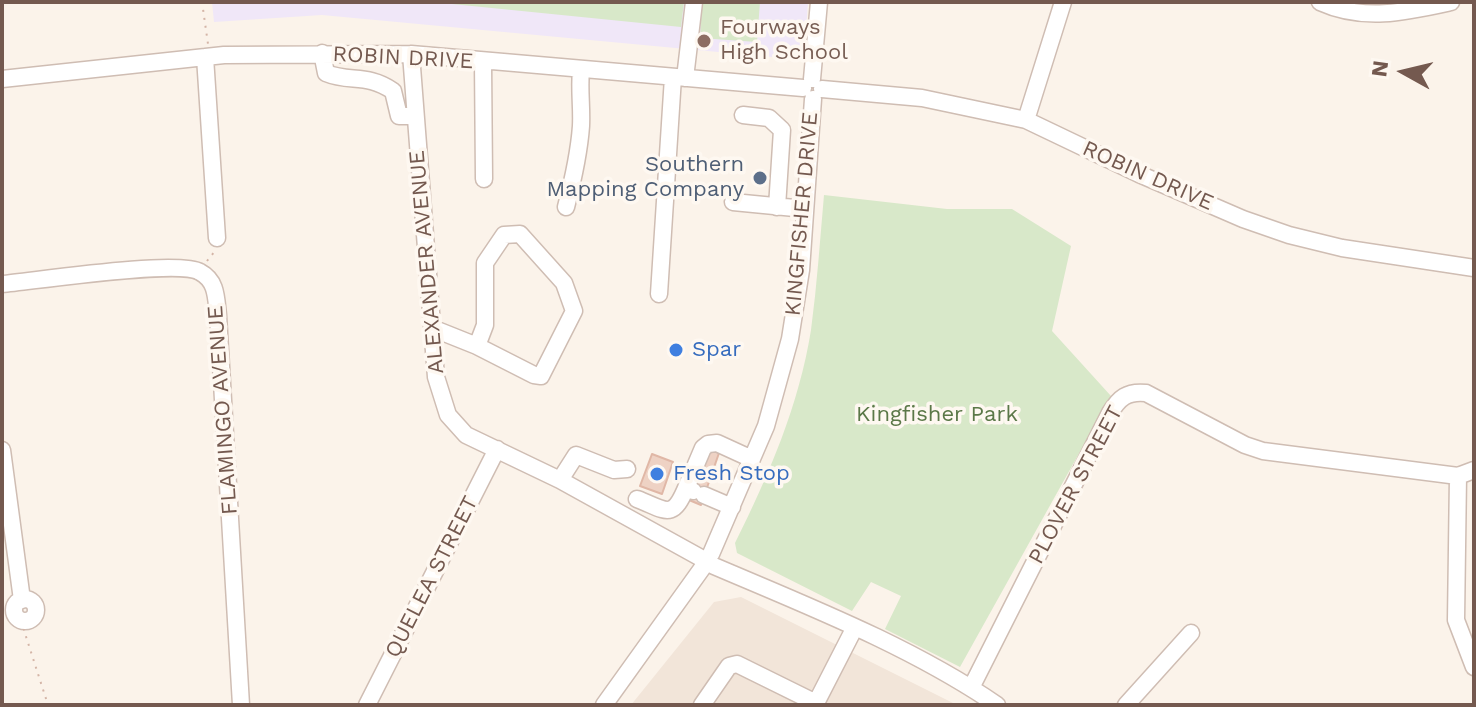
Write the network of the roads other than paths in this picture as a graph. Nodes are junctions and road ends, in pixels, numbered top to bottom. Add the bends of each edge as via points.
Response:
1 (694, 2) edge
2 (819, 2) edge
3 (1063, 2) edge
4 (1320, 2) edge
5 (1451, 2) edge
6 (322, 53) junction
7 (411, 54) junction
8 (207, 57) junction
9 (483, 62) junction
10 (581, 70) junction
11 (679, 77) junction
12 (2, 79) edge
13 (813, 89) junction
14 (743, 115) dead end
15 (415, 116) junction
16 (1026, 120) junction
17 (484, 179) dead end
18 (733, 202) dead end
19 (566, 207) dead end
20 (777, 207) junction
21 (805, 209) junction
22 (217, 238) road end
23 (1474, 268) edge
24 (2, 284) edge
25 (659, 294) dead end
26 (432, 328) junction
27 (477, 346) junction
28 (497, 449) junction
29 (2, 450) edge
30 (752, 459) junction
31 (627, 469) dead end
32 (1466, 473) edge
33 (560, 480) junction
34 (694, 491) junction
35 (637, 499) dead end
36 (732, 507) junction
37 (707, 561) junction
38 (21, 621) road end
39 (855, 627) junction
40 (1191, 633) dead end
41 (1474, 667) edge
42 (971, 688) junction
43 (818, 704) edge
44 (241, 705) edge
45 (367, 705) edge
46 (604, 705) edge
47 (702, 705) edge
48 (997, 705) edge
49 (1126, 705) edge

1 - 11 street
2 - 13 street, KINGFISHER DRIVE
3 - 16 street
4 - 5 street via 1349,12 1390,14
6 - 7 street, ROBIN DRIVE
6 - 8 street, ROBIN DRIVE
6 - 15 street via 326,73 383,84 393,91 399,116
7 - 9 street, ROBIN DRIVE
7 - 15 street, ALEXANDER AVENUE
8 - 12 street, ROBIN DRIVE
8 - 22 street
9 - 10 street, ROBIN DRIVE
9 - 17 street
10 - 11 street, ROBIN DRIVE
10 - 19 street via 580,140
11 - 13 street, ROBIN DRIVE
11 - 25 street
13 - 16 street, ROBIN DRIVE via 922,98
13 - 21 street, KINGFISHER DRIVE
14 - 20 street via 769,118 782,130
15 - 26 street, ALEXANDER AVENUE
16 - 23 street, ROBIN DRIVE via 1217,208 1289,235
18 - 20 street
20 - 21 street
21 - 30 street, KINGFISHER DRIVE via 790,339
24 - 44 street, FLAMINGO AVENUE via 148,269 197,270 216,291
26 - 27 street
26 - 28 street, ALEXANDER AVENUE via 436,377 448,415 466,435
27 - 27 street via 485,325 486,259 504,235 520,234 564,283 574,311 541,376
28 - 33 street, ALEXANDER AVENUE
28 - 45 street, QUELEA STREET
29 - 38 street via 22,600 14,610
30 - 34 street via 708,444
30 - 36 street, KINGFISHER DRIVE
31 - 33 street via 614,470 576,455
32 - 41 street via 1456,620
32 - 42 street, PLOVER STREET via 1263,451 1146,393 1129,393 1110,413
33 - 37 street, ALEXANDER AVENUE
34 - 35 street via 673,510
34 - 36 street
36 - 37 street, KINGFISHER DRIVE
37 - 39 street, ALEXANDER AVENUE
37 - 46 street, KINGFISHER DRIVE
39 - 42 street, ALEXANDER AVENUE
39 - 43 street
40 - 49 street
42 - 48 street, ALEXANDER AVENUE
43 - 47 street via 737,664 729,666

